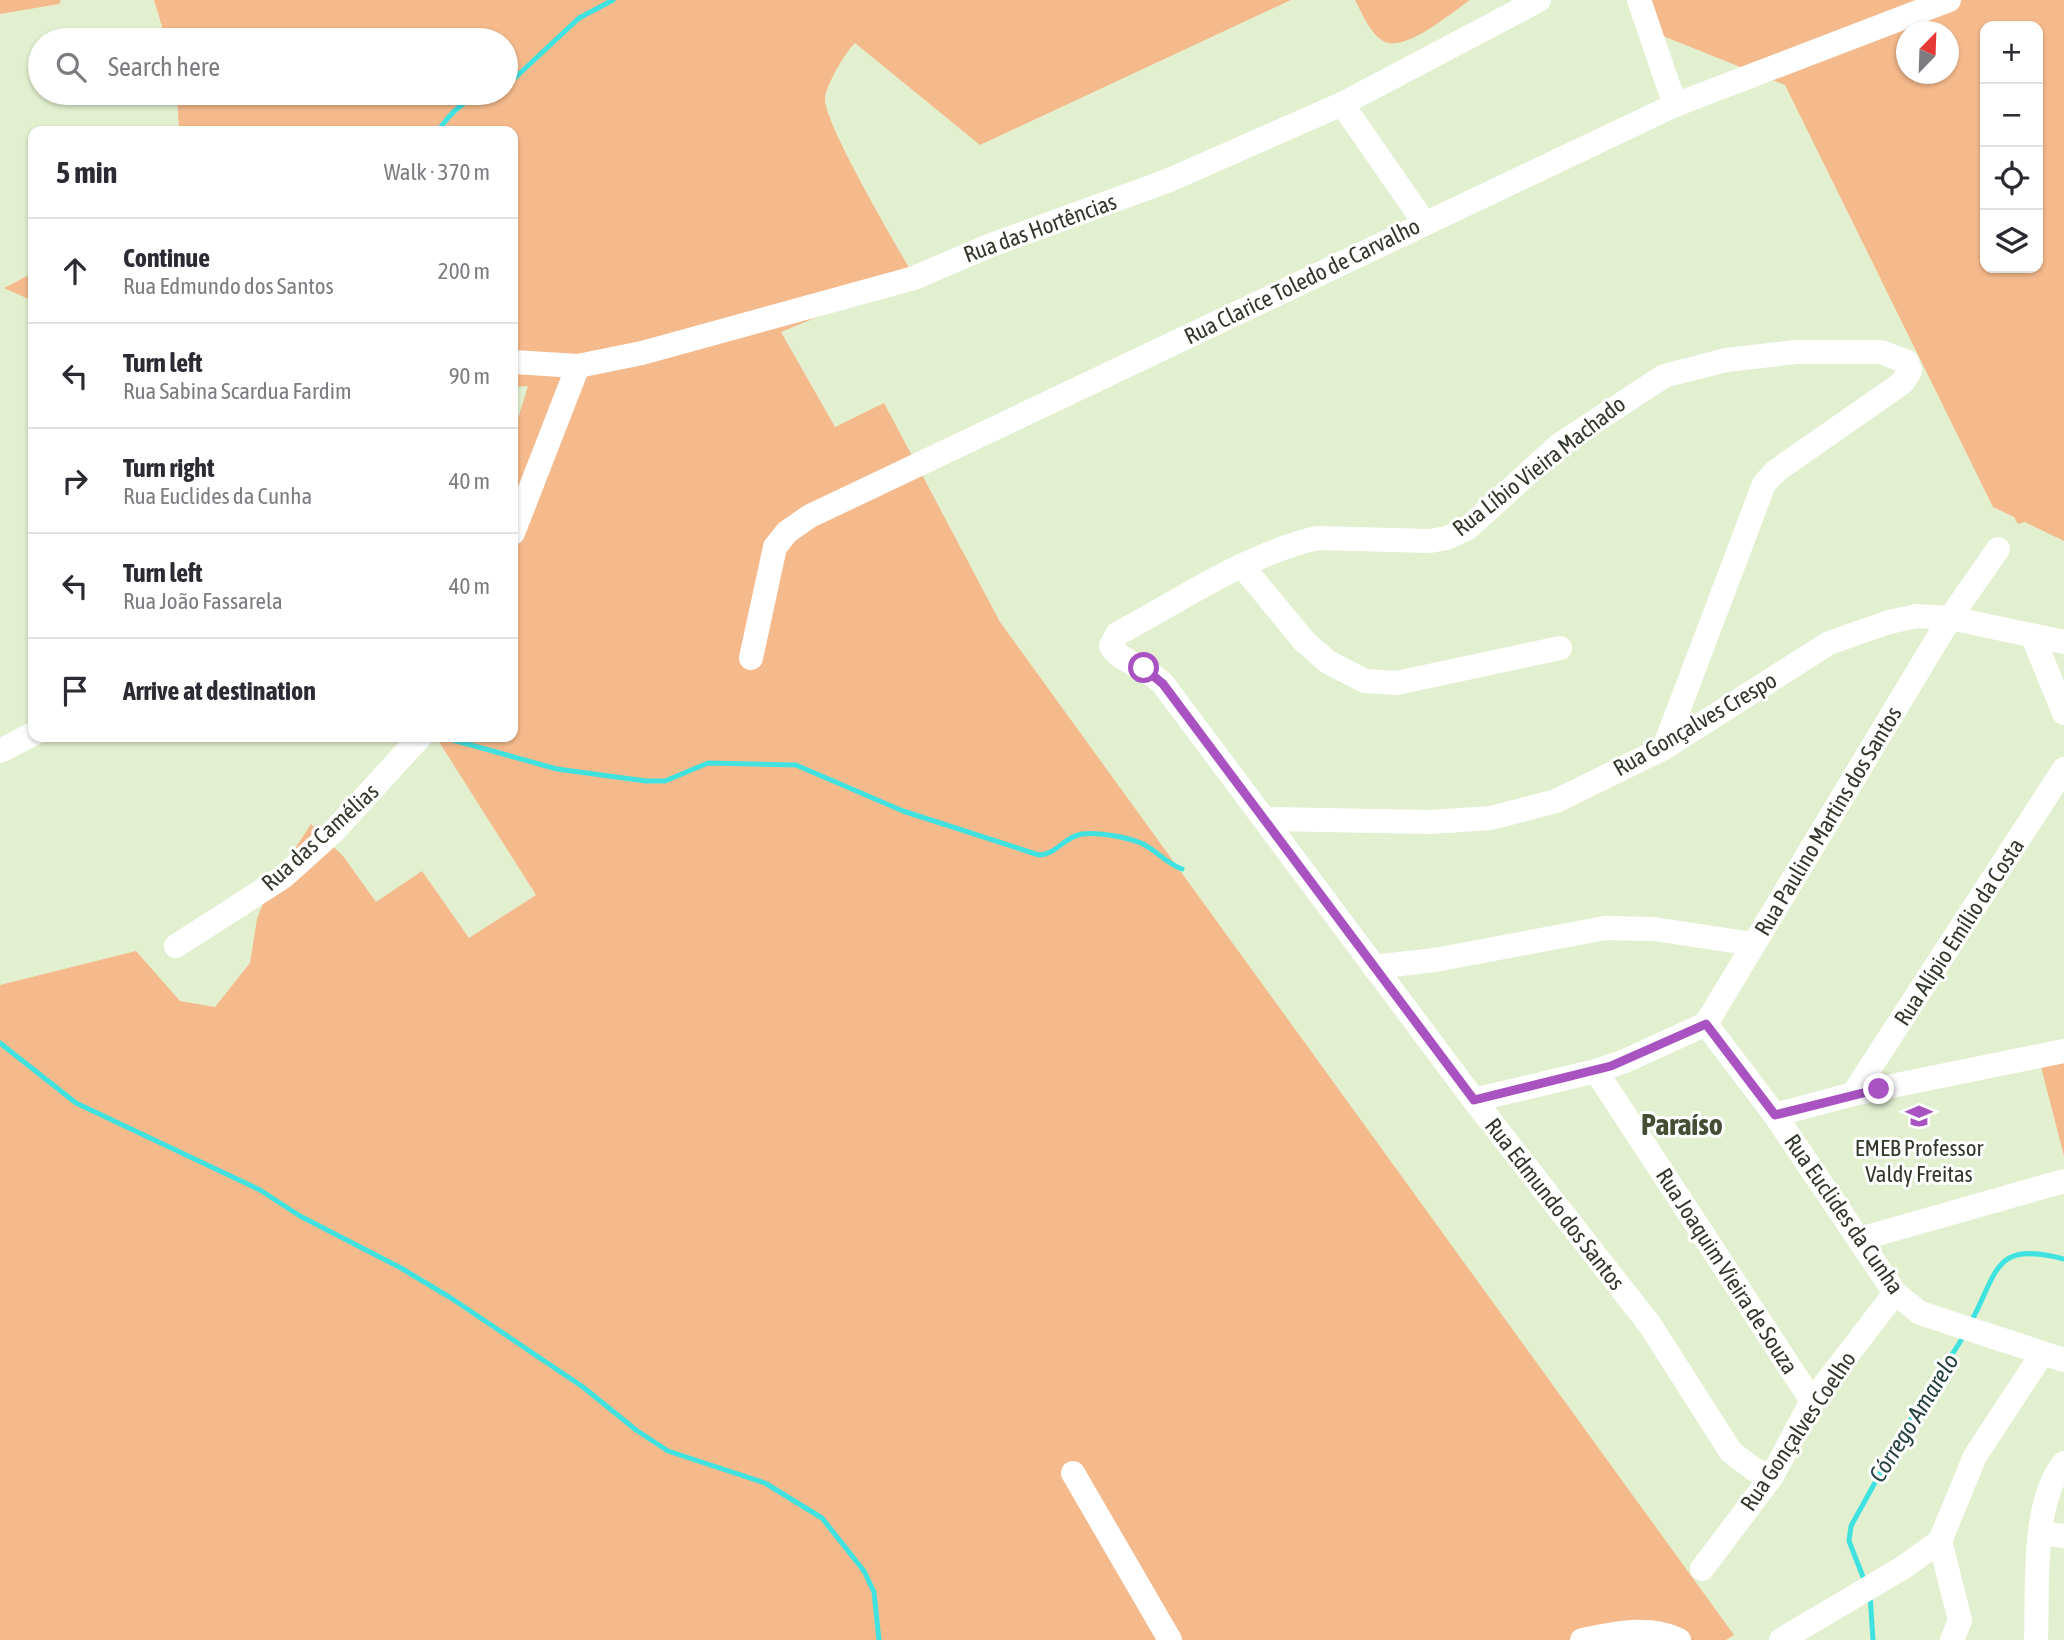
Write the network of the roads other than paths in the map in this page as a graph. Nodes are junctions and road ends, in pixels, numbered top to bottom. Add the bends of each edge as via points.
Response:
1 (1539, 0) edge
2 (1639, 0) edge
3 (1949, 0) edge
4 (1342, 104) junction
5 (1675, 105) junction
6 (1424, 222) junction
7 (518, 362) edge
8 (578, 366) junction
9 (518, 520) edge
10 (1998, 549) dead end
11 (1243, 567) junction
12 (1950, 618) junction
13 (1118, 634) joint
14 (2033, 637) junction
15 (2064, 642) edge
16 (1560, 649) dead end
17 (751, 658) dead end
18 (2064, 713) edge
19 (28, 737) edge
20 (414, 742) edge
21 (1664, 748) junction
22 (0, 751) edge
23 (2064, 769) edge
24 (1266, 819) junction
25 (1753, 944) junction
26 (176, 946) dead end
27 (1374, 967) junction
28 (1706, 1024) junction
29 (2064, 1051) edge
30 (1596, 1071) junction
31 (1853, 1094) junction
32 (1474, 1100) junction
33 (1775, 1115) junction
34 (2064, 1181) edge
35 (1860, 1239) junction
36 (1895, 1293) junction
37 (2053, 1357) edge
38 (1812, 1401) junction
39 (2064, 1464) edge
40 (1073, 1473) dead end
41 (1772, 1476) junction
42 (2052, 1534) edge
43 (1940, 1541) junction
44 (1702, 1569) dead end
45 (1170, 1640) edge
46 (1582, 1640) edge
47 (1679, 1640) edge
48 (1781, 1640) edge
49 (1952, 1640) edge
50 (2036, 1640) edge

1 - 4 street, Rua das Hortências
2 - 5 street
3 - 5 street, Rua Clarice Toledo de Carvalho
4 - 6 street
4 - 8 street, Rua das Hortências via 1167,181 991,244 914,278 642,353
5 - 6 street, Rua Clarice Toledo de Carvalho
6 - 17 street, Rua Clarice Toledo de Carvalho via 810,516 775,547
7 - 8 street, Rua das Hortências
8 - 9 street
10 - 12 street, Rua Paulino Martins dos Santos
11 - 13 street, Rua Líbio Vieira Machado
11 - 16 street via 1304,641 1328,662 1365,681 1397,683
11 - 21 street, Rua Líbio Vieira Machado via 1317,538 1447,538 1468,527 1559,445 1643,387 1691,367 1796,352 1881,352 1908,362 1910,371 1902,383 1764,484
12 - 14 street, Rua Gonçalves Crespo
12 - 21 street, Rua Gonçalves Crespo via 1917,616 1829,643
12 - 25 street, Rua Paulino Martins dos Santos
13 - 24 street, Rua Edmundo dos Santos via 1113,651 1154,674
14 - 15 street, Rua Gonçalves Crespo
14 - 18 street
19 - 22 street
20 - 26 street, Rua das Camélias via 333,832 283,877
21 - 24 street, Rua Gonçalves Crespo via 1556,801 1491,818 1431,822
23 - 31 street, Rua Alípio Emílio da Costa
24 - 27 street, Rua Edmundo dos Santos
25 - 27 street via 1632,926
25 - 28 street, Rua Paulino Martins dos Santos
27 - 32 street, Rua Edmundo dos Santos
28 - 30 street
28 - 33 street, Rua Euclides da Cunha
29 - 31 street
30 - 32 street
30 - 38 street, Rua Joaquim Vieira de Souza
31 - 33 street
32 - 41 street, Rua Edmundo dos Santos via 1650,1325 1731,1452
33 - 35 street, Rua Euclides da Cunha
34 - 35 street
35 - 36 street, Rua Euclides da Cunha
36 - 37 street, Rua Euclides da Cunha via 1920,1313
36 - 38 street, Rua Gonçalves Coelho
37 - 43 street via 1975,1457
38 - 41 street, Rua Gonçalves Coelho
39 - 42 street via 2053,1476
40 - 45 street
41 - 44 street, Rua Gonçalves Coelho
42 - 50 street
43 - 48 street
43 - 49 street via 1960,1620
46 - 47 street via 1636,1630

